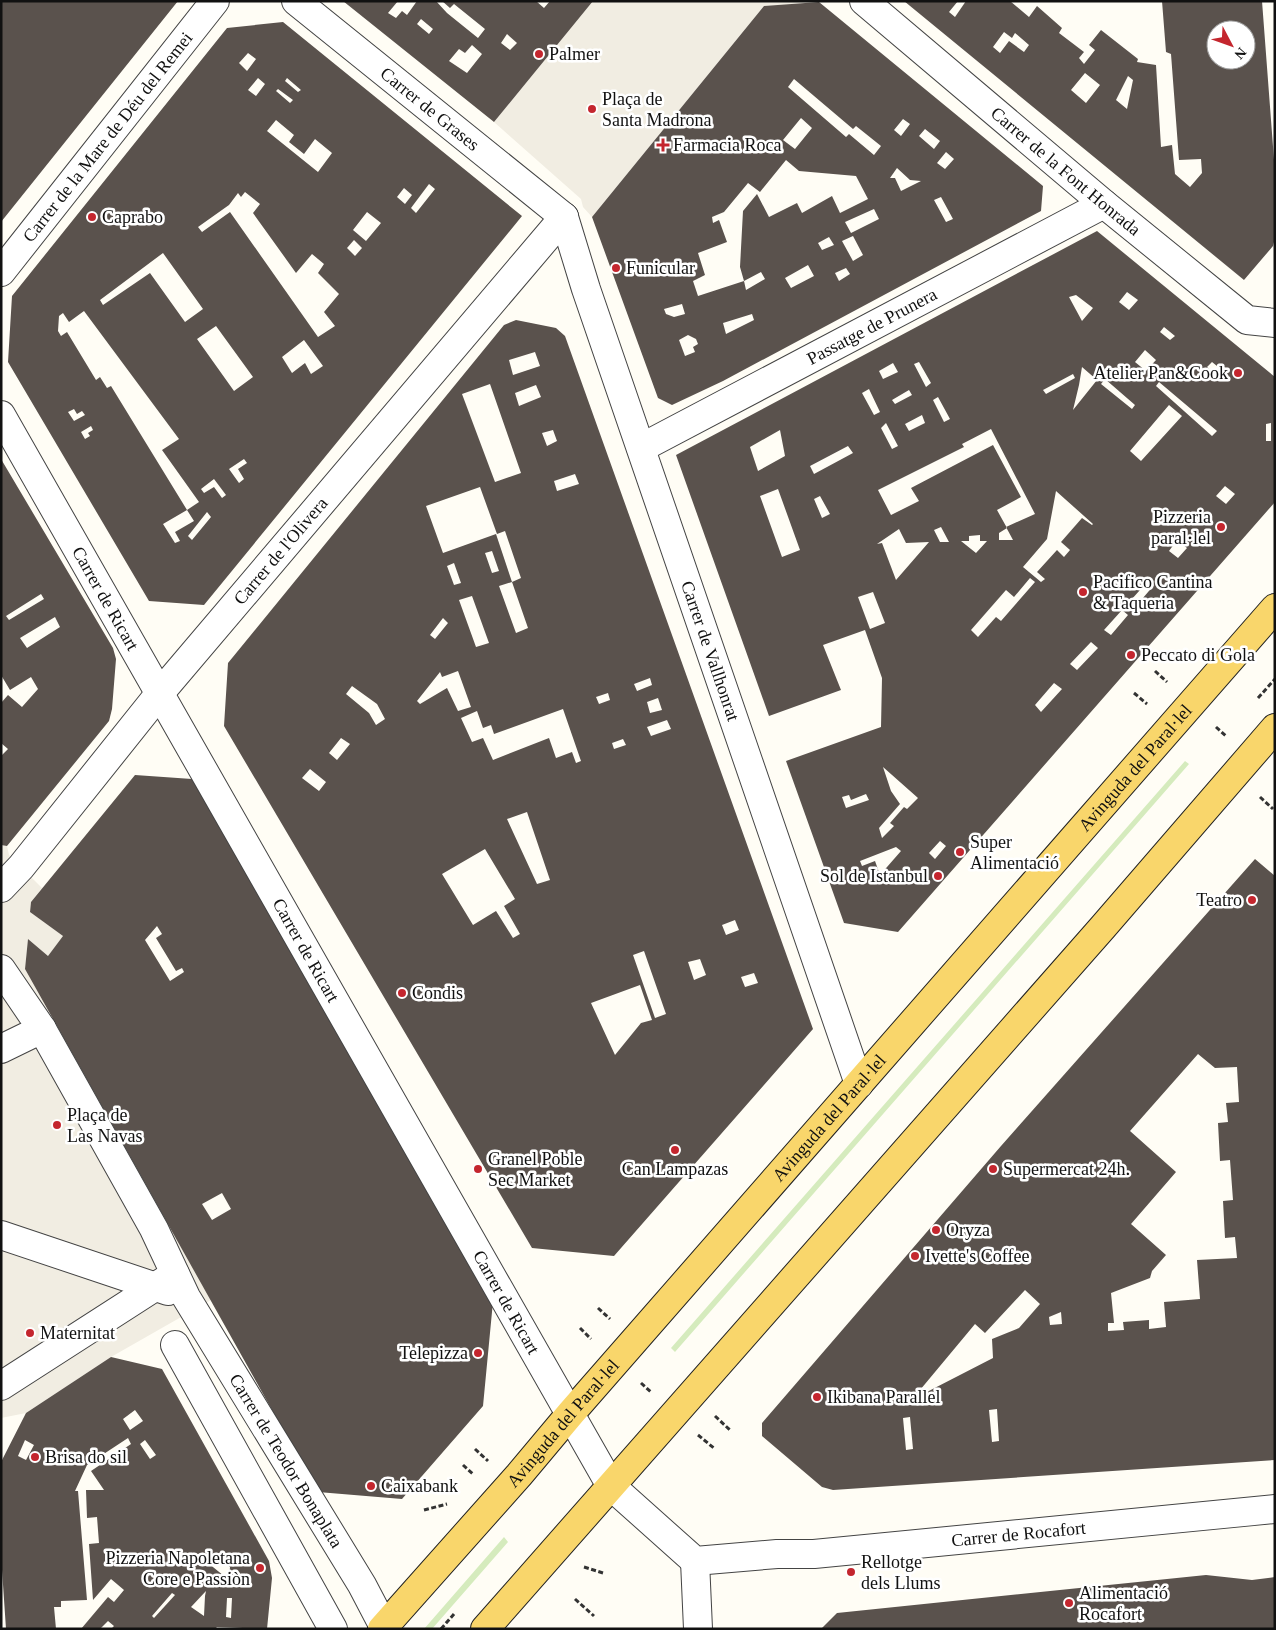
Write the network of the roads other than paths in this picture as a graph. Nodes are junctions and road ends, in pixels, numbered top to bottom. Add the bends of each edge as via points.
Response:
1 (215, 1) edge
2 (296, 1) edge
3 (864, 1) edge
4 (1104, 204) junction
5 (564, 217) junction
6 (1, 272) edge
7 (1275, 323) edge
8 (1, 415) edge
9 (641, 448) junction
10 (1275, 608) edge
11 (160, 694) junction
12 (1271, 735) edge
13 (1, 888) edge
14 (1, 969) edge
15 (42, 1030) junction
16 (1, 1049) edge
17 (859, 1084) junction
18 (1, 1235) edge
19 (172, 1286) junction
20 (175, 1345) dead end
21 (1, 1386) edge
22 (571, 1413) junction
23 (612, 1486) junction
24 (1275, 1509) edge
25 (695, 1560) junction
26 (383, 1628) edge
27 (333, 1629) edge
28 (485, 1629) edge
29 (698, 1629) edge

1 - 6 street, Carrer de la Mare de Déu del Remei
2 - 5 street, Carrer de Grases
3 - 4 street, Carrer de la Font Honrada
4 - 7 street, Carrer de la Font Honrada via 1247,320
4 - 9 street, Passatge de Prunera
5 - 9 street, Carrer de Vallhonrat
5 - 11 street, Carrer de l'Olivera
8 - 11 street, Carrer de Ricart
9 - 17 street, Carrer de Vallhonrat
10 - 17 main road, Avinguda del Paral·lel
11 - 13 street, Carrer de l'Olivera
11 - 22 street, Carrer de Ricart
12 - 23 main road
14 - 15 street
15 - 16 street
15 - 19 street via 154,1229
17 - 22 main road, Avinguda del Paral·lel
18 - 19 street
19 - 21 street
19 - 26 street, Carrer de Teodor Bonaplata via 362,1585
20 - 27 street
22 - 23 street, Carrer de Ricart
22 - 26 main road, Avinguda del Paral·lel
23 - 25 street
23 - 28 main road
24 - 25 street, Carrer de Rocafort via 814,1554
25 - 29 street

